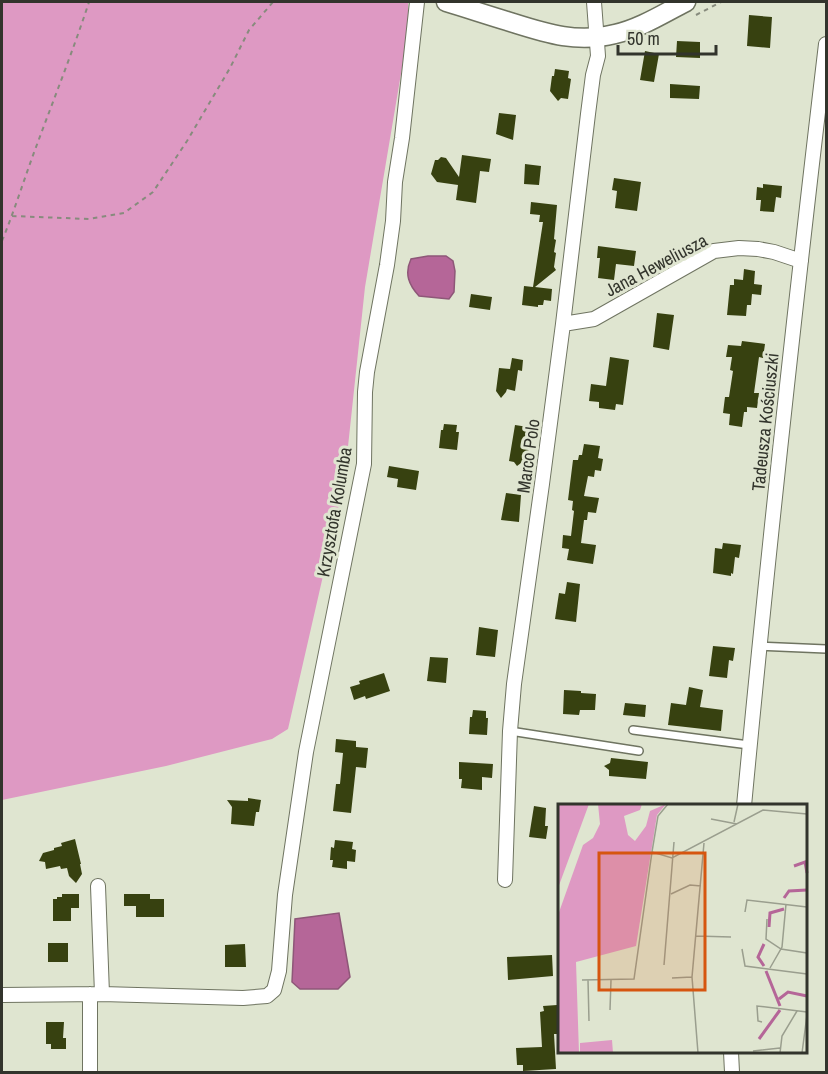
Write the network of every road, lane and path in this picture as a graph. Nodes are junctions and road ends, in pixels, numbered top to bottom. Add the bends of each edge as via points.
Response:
1 (89, 2) edge
2 (273, 2) edge
3 (417, 2) edge
4 (446, 2) edge
5 (594, 2) edge
6 (687, 2) edge
7 (596, 38) junction
8 (826, 44) edge
9 (12, 216) junction
10 (2, 241) edge
11 (801, 261) junction
12 (563, 324) junction
13 (759, 646) junction
14 (826, 648) edge
15 (633, 730) dead end
16 (510, 731) junction
17 (749, 745) junction
18 (639, 751) dead end
19 (744, 804) edge
20 (505, 880) dead end
21 (98, 886) dead end
22 (2, 994) edge
23 (96, 994) junction
24 (731, 1053) edge
25 (90, 1072) edge
26 (732, 1072) edge

1 - 9 path
2 - 9 path via 249,30 187,141 153,192 124,213 88,219
3 - 23 street, Krzysztofa Kolumba via 393,221 367,372 364,464 306,752 274,990 267,996 243,998
4 - 7 street via 548,34
5 - 7 street, Marco Polo
6 - 7 street via 618,34
7 - 12 street, Marco Polo via 598,56
8 - 11 street, Tadeusza Kościuszki
9 - 10 path
11 - 12 street, Jana Heweliusza via 758,249 714,251 594,319
11 - 13 street, Tadeusza Kościuszki
12 - 16 street, Marco Polo
13 - 14 lane
13 - 17 street, Tadeusza Kościuszki
15 - 17 lane
16 - 18 lane
16 - 20 street, Marco Polo
17 - 19 street, Tadeusza Kościuszki
21 - 23 street
22 - 23 street
23 - 25 street
24 - 26 street

